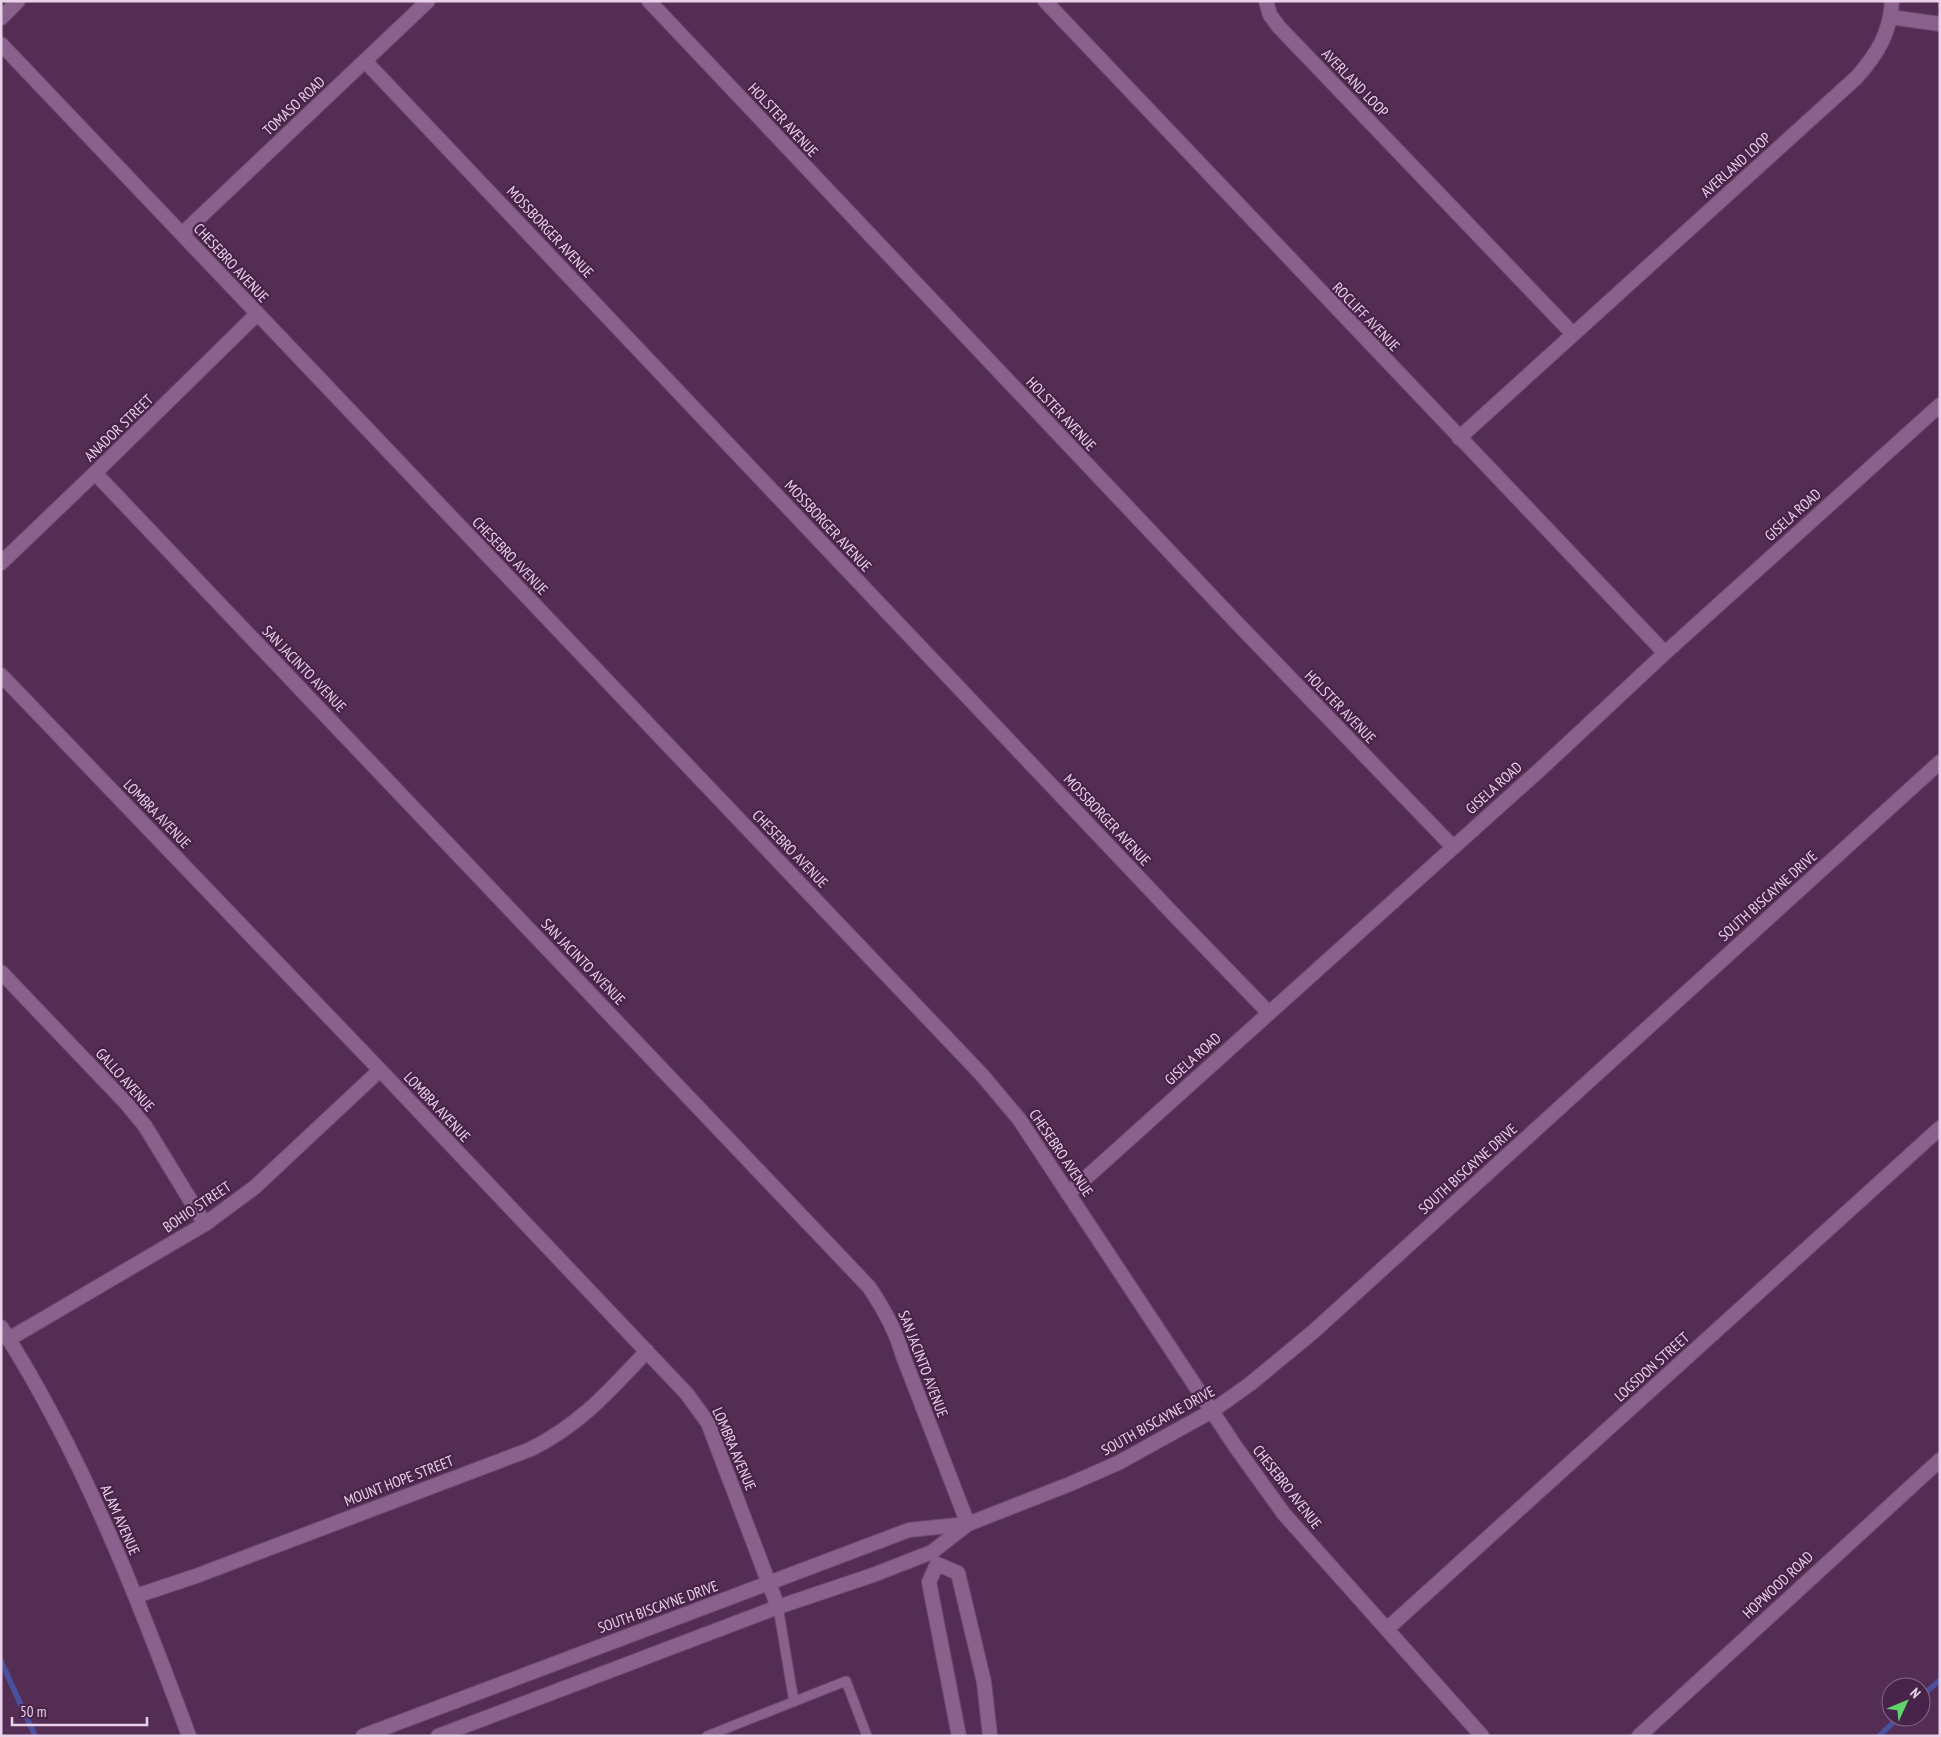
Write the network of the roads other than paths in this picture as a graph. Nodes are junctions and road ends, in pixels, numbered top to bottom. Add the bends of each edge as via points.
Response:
1 (18, 1) edge
2 (428, 1) edge
3 (649, 1) edge
4 (1045, 1) edge
5 (1266, 1) edge
6 (1892, 1) edge
7 (1, 18) edge
8 (1890, 18) junction
9 (1940, 24) edge
10 (1, 44) edge
11 (365, 61) junction
12 (182, 234) junction
13 (257, 314) junction
14 (1573, 334) junction
15 (1940, 405) edge
16 (1459, 438) junction
17 (95, 473) junction
18 (1, 563) edge
19 (1665, 653) junction
20 (1, 675) edge
21 (1940, 762) edge
22 (1453, 847) junction
23 (1, 972) edge
24 (1269, 1013) junction
25 (380, 1070) junction
26 (1940, 1128) edge
27 (1068, 1194) junction
28 (205, 1224) junction
29 (5, 1333) edge
30 (647, 1351) junction
31 (1212, 1411) junction
32 (1940, 1460) edge
33 (968, 1524) junction
34 (924, 1528) junction
35 (935, 1558) junction
36 (770, 1584) junction
37 (136, 1596) junction
38 (778, 1607) junction
39 (1386, 1629) junction
40 (794, 1702) junction
41 (189, 1736) edge
42 (363, 1736) edge
43 (438, 1736) edge
44 (707, 1736) edge
45 (867, 1736) edge
46 (959, 1736) edge
47 (990, 1736) edge
48 (1482, 1736) edge
49 (1638, 1736) edge

1 - 7 street
2 - 11 street, TOMASO ROAD
3 - 22 street, HOLSTER AVENUE via 1244,632
4 - 16 street, ROCLIFF AVENUE
5 - 14 street, AVERLAND LOOP via 1270,15 1279,27
6 - 8 street, AVERLAND LOOP
8 - 9 street
8 - 14 street, AVERLAND LOOP via 1881,46 1857,77
10 - 12 street, CHESEBRO AVENUE
11 - 12 street, TOMASO ROAD
11 - 24 street, MOSSBORGER AVENUE
12 - 13 street, CHESEBRO AVENUE
13 - 17 street, ANADOR STREET
13 - 27 street, CHESEBRO AVENUE via 982,1075 1019,1119
14 - 16 street, AVERLAND LOOP
15 - 19 street, GISELA ROAD
16 - 19 street, ROCLIFF AVENUE
17 - 18 street, ANADOR STREET
17 - 33 street, SAN JACINTO AVENUE via 869,1287 884,1308 898,1339
19 - 22 street, GISELA ROAD
20 - 25 street, LOMBRA AVENUE
21 - 31 street, SOUTH BISCAYNE DRIVE via 1313,1332
22 - 24 street, GISELA ROAD
23 - 28 street, GALLO AVENUE via 145,1126
24 - 27 street, GISELA ROAD
25 - 28 street, BOHIO STREET via 255,1187
25 - 30 street, LOMBRA AVENUE
26 - 39 street, LOGSDON STREET
27 - 31 street, CHESEBRO AVENUE
28 - 29 street, BOHIO STREET
29 - 37 street, ALAM AVENUE via 30,1373 84,1480
30 - 36 street, LOMBRA AVENUE via 688,1394 708,1423
30 - 37 street, MOUNT HOPE STREET via 577,1422 554,1438 196,1576
31 - 33 street, SOUTH BISCAYNE DRIVE via 1110,1467
31 - 39 street, CHESEBRO AVENUE via 1284,1514
32 - 49 street, HOPWOOD ROAD
33 - 34 street, SOUTH BISCAYNE DRIVE
33 - 35 street, SOUTH BISCAYNE DRIVE
34 - 35 street
34 - 36 street, SOUTH BISCAYNE DRIVE via 909,1530
35 - 38 street, SOUTH BISCAYNE DRIVE
35 - 46 street via 929,1582
35 - 47 street via 958,1573 984,1682
36 - 38 street, LOMBRA AVENUE
36 - 42 street, SOUTH BISCAYNE DRIVE
37 - 41 street, ALAM AVENUE
38 - 40 lane
38 - 43 street, SOUTH BISCAYNE DRIVE
39 - 48 street, CHESEBRO AVENUE
40 - 44 lane
40 - 45 lane via 846,1681

